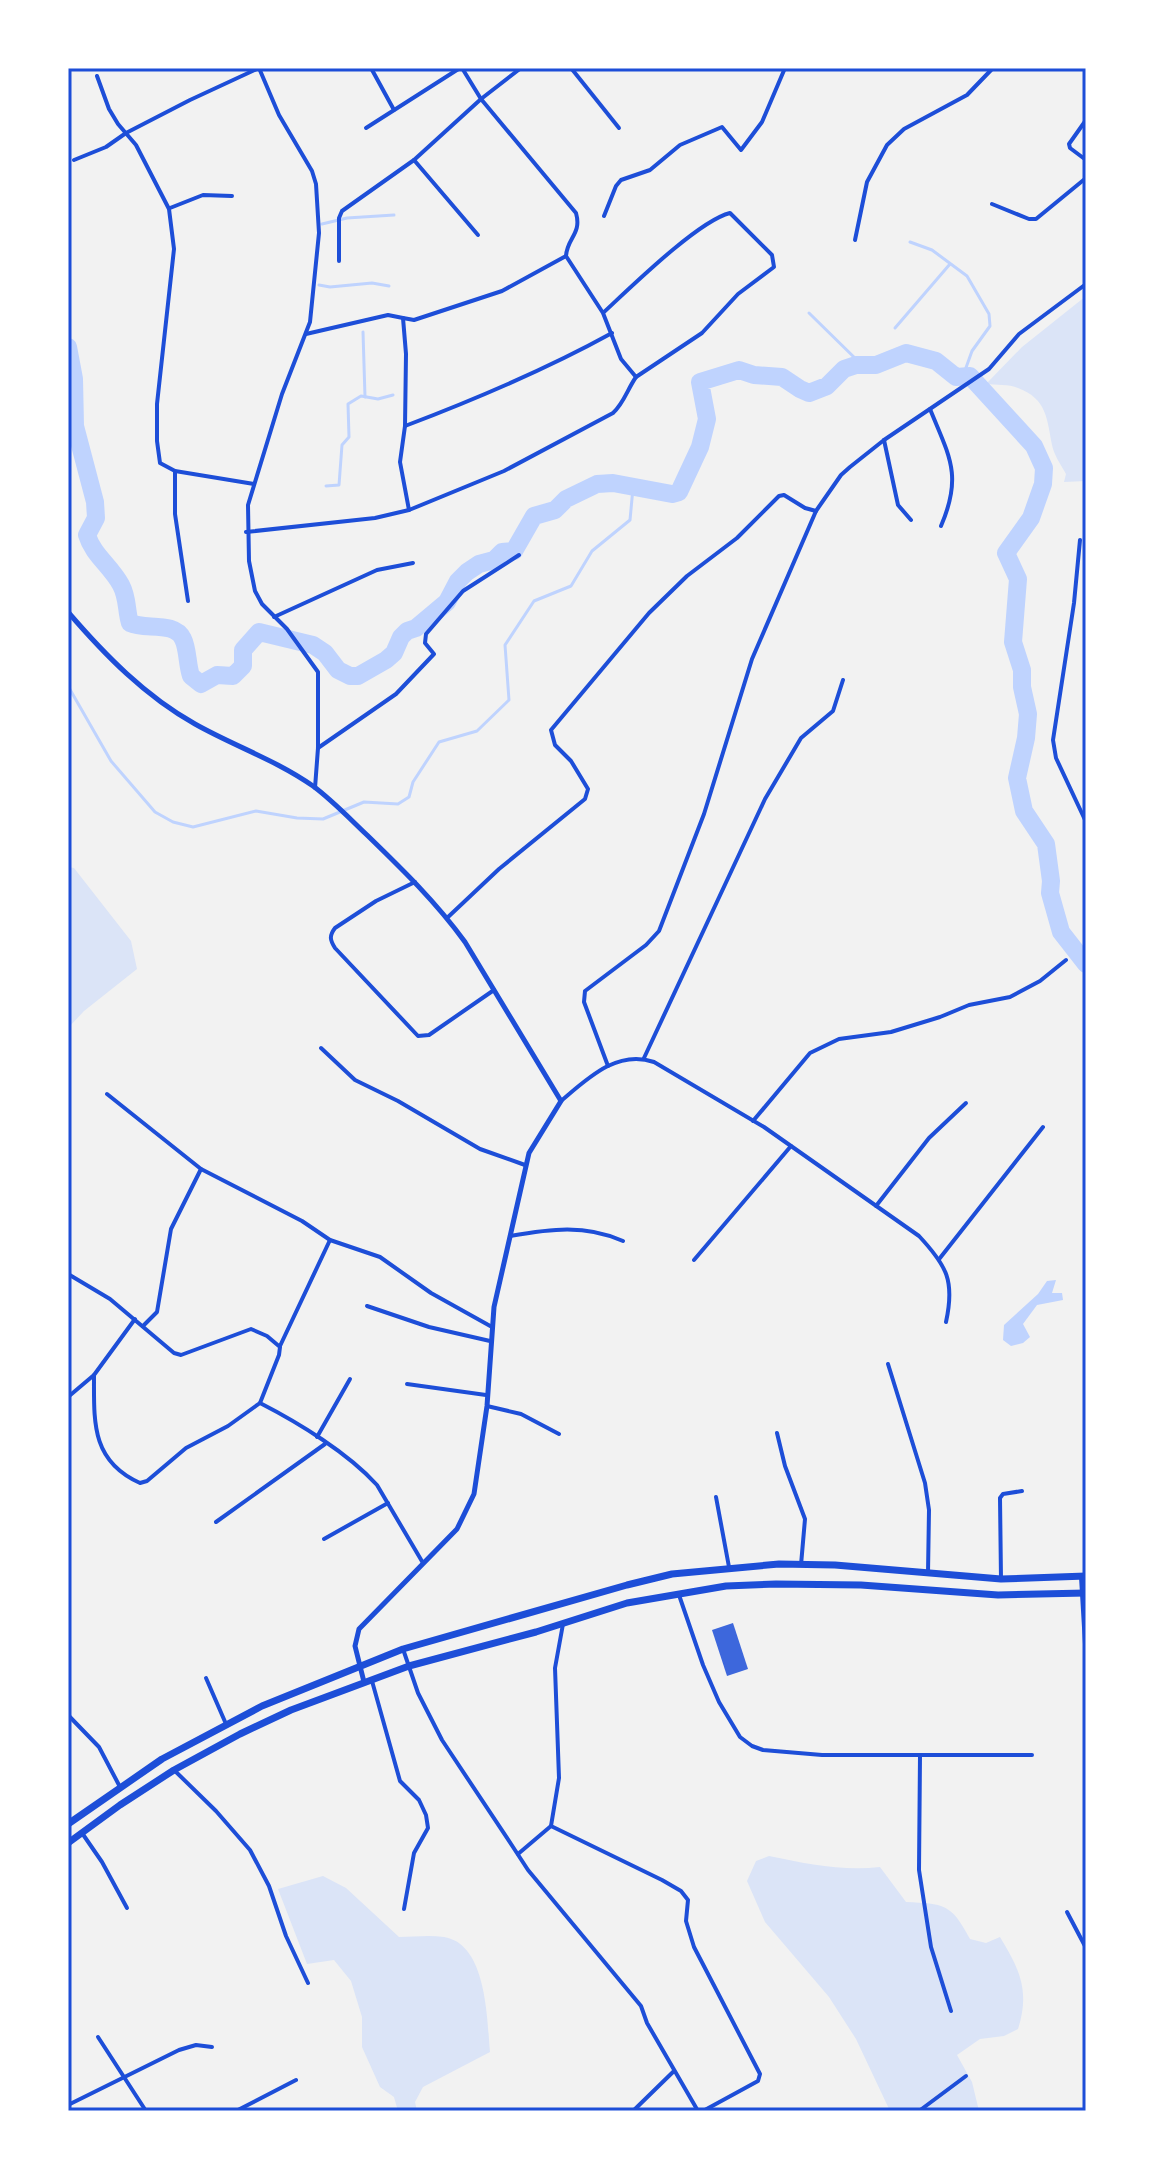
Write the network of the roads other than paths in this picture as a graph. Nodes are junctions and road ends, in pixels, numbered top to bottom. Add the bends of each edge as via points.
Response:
1 (259, 68) edge
2 (371, 68) edge
3 (461, 68) edge
4 (521, 68) edge
5 (571, 68) edge
6 (785, 68) edge
7 (993, 68) edge
8 (97, 76) dead end
9 (481, 99) junction
10 (394, 110) junction
11 (1086, 120) edge
12 (366, 128) dead end
13 (619, 128) dead end
14 (126, 133) junction
15 (74, 160) dead end
16 (414, 160) junction
17 (1086, 160) edge
18 (1086, 178) edge
19 (232, 196) dead end
20 (992, 204) dead end
21 (169, 209) junction
22 (604, 216) dead end
23 (478, 235) dead end
24 (855, 240) dead end
25 (566, 256) junction
26 (339, 261) dead end
27 (1086, 284) edge
28 (603, 313) junction
29 (403, 318) junction
30 (612, 333) junction
31 (306, 334) junction
32 (636, 377) junction
33 (930, 409) junction
34 (405, 426) junction
35 (884, 440) junction
36 (175, 471) junction
37 (254, 484) junction
38 (409, 510) junction
39 (816, 511) junction
40 (911, 520) dead end
41 (941, 526) dead end
42 (246, 532) junction
43 (1080, 540) dead end
44 (519, 555) dead end
45 (413, 563) dead end
46 (188, 601) dead end
47 (68, 612) edge
48 (274, 617) junction
49 (843, 680) dead end
50 (318, 748) junction
51 (315, 788) junction
52 (1086, 822) edge
53 (415, 882) junction
54 (447, 918) junction
55 (1066, 960) dead end
56 (494, 990) junction
57 (321, 1048) dead end
58 (644, 1058) junction
59 (608, 1066) junction
60 (107, 1094) dead end
61 (561, 1101) junction
62 (966, 1103) dead end
63 (753, 1121) junction
64 (1043, 1127) dead end
65 (791, 1146) junction
66 (527, 1165) junction
67 (201, 1169) junction
68 (876, 1206) junction
69 (510, 1236) junction
70 (330, 1240) junction
71 (623, 1241) dead end
72 (940, 1258) junction
73 (694, 1260) dead end
74 (68, 1274) edge
75 (367, 1306) dead end
76 (135, 1319) junction
77 (946, 1322) dead end
78 (143, 1326) junction
79 (492, 1327) junction
80 (490, 1341) junction
81 (280, 1347) junction
82 (888, 1364) dead end
83 (94, 1375) junction
84 (350, 1379) dead end
85 (407, 1384) dead end
86 (486, 1395) junction
87 (68, 1397) edge
88 (260, 1403) junction
89 (487, 1406) junction
90 (777, 1433) dead end
91 (559, 1434) dead end
92 (317, 1437) junction
93 (325, 1444) junction
94 (1022, 1491) dead end
95 (716, 1497) dead end
96 (388, 1503) junction
97 (216, 1522) dead end
98 (324, 1539) dead end
99 (424, 1565) junction
100 (801, 1565) junction
101 (729, 1567) junction
102 (928, 1573) junction
103 (1084, 1576) edge
104 (1001, 1579) junction
105 (679, 1593) junction
106 (1084, 1594) edge
107 (563, 1622) junction
108 (403, 1649) junction
109 (1086, 1661) edge
110 (358, 1665) junction
111 (409, 1666) junction
112 (206, 1678) dead end
113 (368, 1682) junction
114 (68, 1715) edge
115 (226, 1724) junction
116 (1032, 1755) dead end
117 (920, 1756) junction
118 (174, 1770) junction
119 (120, 1787) junction
120 (68, 1824) edge
121 (551, 1826) junction
122 (82, 1833) junction
123 (68, 1843) edge
124 (518, 1854) junction
125 (127, 1908) dead end
126 (404, 1909) dead end
127 (1067, 1912) dead end
128 (1086, 1948) edge
129 (308, 1983) dead end
130 (951, 2011) dead end
131 (98, 2037) dead end
132 (212, 2047) dead end
133 (674, 2071) junction
134 (966, 2076) dead end
135 (126, 2077) junction
136 (296, 2080) dead end
137 (68, 2105) edge
138 (146, 2111) edge
139 (236, 2111) edge
140 (633, 2111) edge
141 (701, 2111) edge
142 (919, 2111) edge

1 - 14 street
1 - 31 street via 316,184 319,233
2 - 10 street
3 - 9 street
3 - 10 street
4 - 9 street
5 - 13 street
6 - 22 street via 762,122 741,150 722,127 680,145 650,170 616,186
7 - 24 street via 967,95 904,129 887,145 870,173
8 - 14 street via 109,109
9 - 16 street
9 - 25 street via 576,213 578,231
10 - 12 street
11 - 17 street via 1069,144
14 - 15 street
14 - 21 street
16 - 23 street
16 - 26 street via 342,211
18 - 20 street via 1036,219
19 - 21 street via 203,195
21 - 36 street via 173,264 157,441 160,463
25 - 28 street
25 - 29 street via 502,291 414,320
27 - 33 street via 1019,334 989,369
28 - 30 street
28 - 32 street via 721,215 730,213 772,255 774,267 738,294 702,333
29 - 31 street via 388,315
29 - 34 street
30 - 32 street via 621,359
30 - 34 street via 494,392
31 - 37 street
32 - 38 street via 613,413 504,471
33 - 35 street
33 - 41 street via 954,479
34 - 38 street via 400,462
35 - 39 street via 841,475
35 - 40 street via 898,505
36 - 37 street
36 - 46 street via 175,514
37 - 42 street
38 - 42 street
39 - 54 street via 779,496 649,613 551,730 555,745 588,789 585,799
39 - 59 street via 752,659 704,814 659,931 585,991 584,1002
42 - 48 street via 255,591
43 - 52 street via 1053,740
44 - 50 street via 463,591 426,634 425,643 434,654 396,694
45 - 48 street via 377,570
47 - 51 street via 154,697
48 - 50 street via 318,672
49 - 58 street via 833,711 801,738 765,799
50 - 51 street
51 - 53 street
53 - 54 street
53 - 56 street via 335,928 330,941 335,948 418,1036 429,1035
54 - 56 street
55 - 63 street via 1010,997 891,1032 839,1039 810,1053
56 - 61 street
57 - 66 street via 355,1080 480,1149
58 - 59 street
58 - 63 street
59 - 61 street
60 - 67 street
61 - 66 street via 534,1142
62 - 68 street via 929,1138
63 - 65 street
64 - 72 street
65 - 68 street
65 - 73 street
66 - 69 street
67 - 70 street
67 - 78 street via 171,1229 157,1312
68 - 72 street
69 - 71 street via 585,1229
69 - 79 street
70 - 79 street via 380,1257
70 - 81 street
72 - 77 street via 951,1298
74 - 76 street
75 - 80 street
76 - 78 street
76 - 83 street
78 - 81 street via 181,1355 251,1329
79 - 80 street
80 - 86 street
81 - 88 street
82 - 102 street via 925,1483
83 - 87 street
83 - 88 street via 100,1445 119,1470 140,1483
84 - 92 street
85 - 86 street
86 - 89 street
88 - 92 street
89 - 91 street via 521,1414
89 - 99 street via 474,1494 457,1529
90 - 100 street via 805,1519
92 - 93 street
93 - 96 street via 367,1475
93 - 97 street
94 - 104 street via 1000,1498
95 - 101 street
96 - 98 street
96 - 99 street
99 - 110 street via 359,1629
100 - 101 highway
100 - 102 highway
101 - 108 highway via 627,1585
102 - 104 highway
103 - 104 highway
103 - 106 street
105 - 106 highway via 776,1584
105 - 107 highway
105 - 117 street via 719,1702 740,1737 752,1746 822,1755
106 - 109 street
107 - 111 highway
107 - 121 street via 555,1668 559,1778
108 - 110 highway
108 - 111 street
110 - 113 street
110 - 115 highway
111 - 113 highway
111 - 124 street via 442,1740
112 - 115 street
113 - 118 highway via 291,1710
113 - 126 street via 400,1781 426,1815 428,1828 414,1853
114 - 119 street via 99,1747
115 - 119 highway
116 - 117 street
117 - 130 street via 919,1870 931,1947
118 - 122 highway
118 - 129 street via 250,1850
119 - 120 highway
121 - 124 street
121 - 141 street via 662,1880 688,1900 686,1921 694,1947 760,2074 758,2081
122 - 123 highway
122 - 125 street
124 - 133 street via 641,2006
127 - 128 street
131 - 135 street
132 - 135 street via 179,2050
133 - 140 street
133 - 141 street
134 - 142 street
135 - 137 street
135 - 138 street
136 - 139 street

